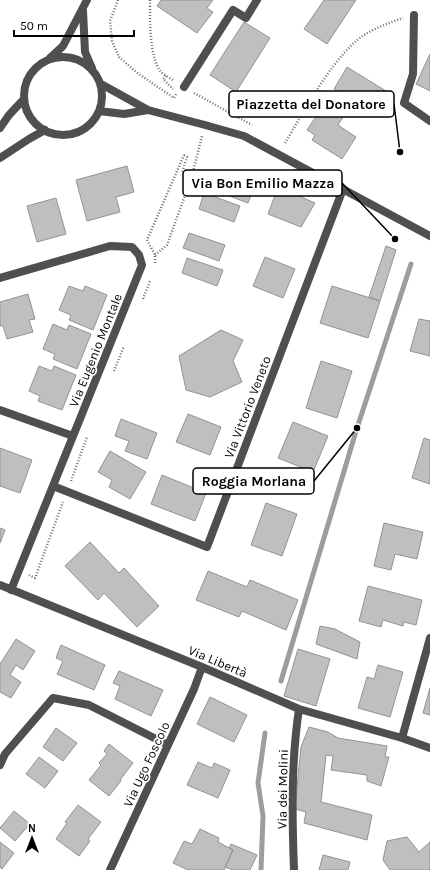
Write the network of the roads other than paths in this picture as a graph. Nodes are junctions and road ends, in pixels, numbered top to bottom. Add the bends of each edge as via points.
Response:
1 (87, 0) edge
2 (257, 0) edge
3 (83, 10) junction
4 (414, 15) road end
5 (50, 58) junction
6 (94, 71) junction
7 (101, 84) junction
8 (184, 87) road end
9 (24, 99) junction
10 (148, 110) junction
11 (99, 111) junction
12 (430, 121) edge
13 (0, 128) edge
14 (44, 130) junction
15 (0, 158) edge
16 (343, 189) junction
17 (430, 236) edge
18 (0, 278) edge
19 (0, 410) edge
20 (73, 436) junction
21 (53, 486) junction
22 (0, 585) edge
23 (11, 590) junction
24 (430, 638) edge
25 (202, 667) junction
26 (299, 709) junction
27 (402, 738) junction
28 (168, 745) junction
29 (430, 748) edge
30 (0, 765) edge
31 (110, 870) edge
32 (294, 870) edge

1 - 3 street
2 - 8 street via 246,18 234,10
3 - 5 street via 63,46
3 - 6 street via 85,52
4 - 12 street via 413,74 404,103
5 - 6 street via 74,58
5 - 9 street via 30,74 25,86
6 - 7 street
7 - 10 street
7 - 11 street via 103,94
9 - 13 street
9 - 14 street via 30,117
10 - 11 street via 124,114
10 - 16 street via 244,136
11 - 14 street via 94,121 76,133 55,134
14 - 15 street
16 - 17 street
16 - 21 street, Via Vittorio Veneto via 207,547
18 - 20 street, Via Eugenio Montale via 110,246 132,247 139,255 142,265
19 - 20 street
20 - 21 street, Via Eugenio Montale
21 - 23 street, Via Eugenio Montale
22 - 23 street, Via Libertà
23 - 25 street, Via Libertà
24 - 27 street
25 - 26 street, Via Libertà
25 - 28 street, Via Ugo Foscolo
26 - 27 street, Via Libertà
26 - 32 street, Via dei Molini via 295,733 292,811
27 - 29 street, Via Libertà
28 - 30 street via 89,705 53,698 5,754
28 - 31 street, Via Ugo Foscolo

